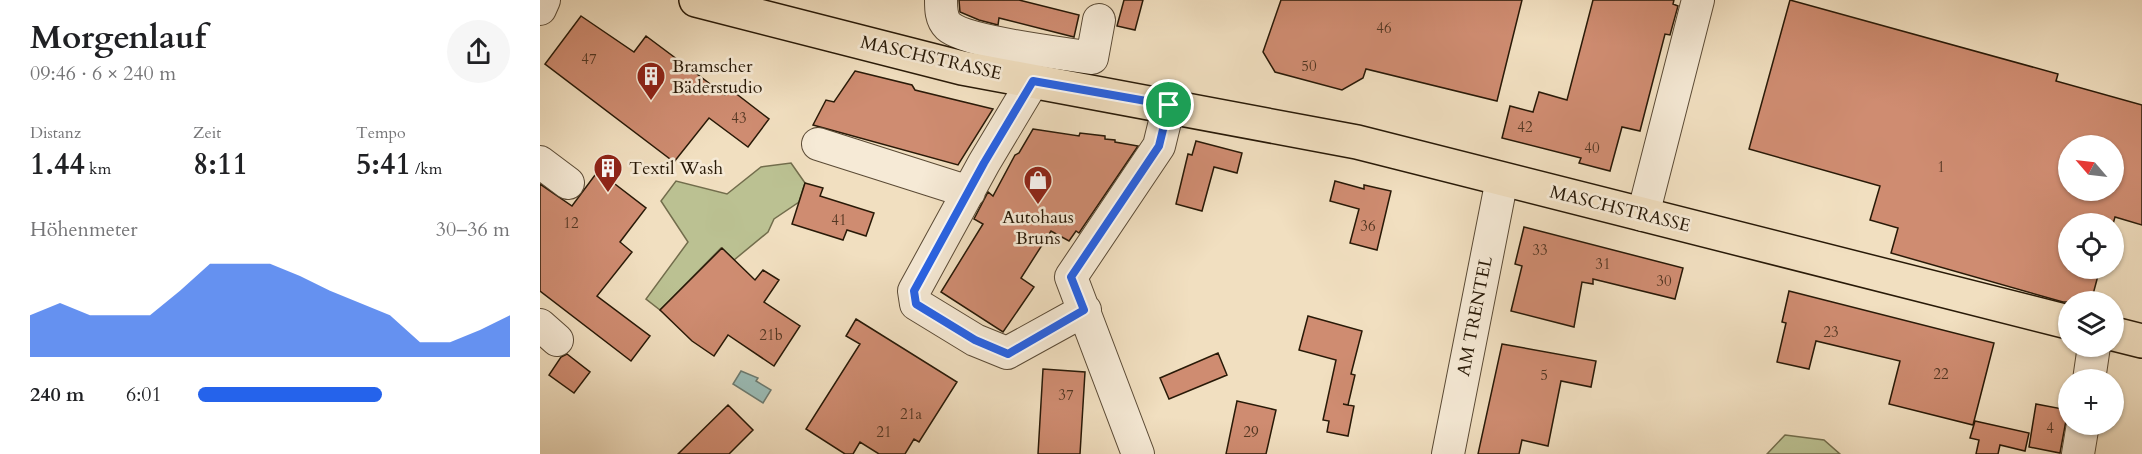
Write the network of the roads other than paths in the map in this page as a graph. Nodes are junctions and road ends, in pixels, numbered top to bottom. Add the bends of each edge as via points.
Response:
1 (544, 0) edge
2 (696, 0) edge
3 (941, 0) edge
4 (1698, 0) edge
5 (540, 9) edge
6 (1099, 20) dead end
7 (970, 36) junction
8 (962, 68) junction
9 (1033, 81) junction
10 (1169, 105) junction
11 (818, 144) dead end
12 (540, 162) edge
13 (1502, 179) junction
14 (568, 183) dead end
15 (969, 192) junction
16 (1643, 215) junction
17 (1084, 310) junction
18 (2058, 319) edge
19 (2124, 336) edge
20 (2142, 341) edge
21 (2081, 435) edge
22 (1138, 454) edge
23 (1448, 454) edge
24 (2078, 454) edge

1 - 5 street
2 - 8 main road, MASCHSTRASSE
3 - 7 street via 941,13 948,26
4 - 16 street
6 - 7 street via 1092,58
7 - 8 street
8 - 9 main road, MASCHSTRASSE
9 - 10 main road, MASCHSTRASSE
9 - 15 street
10 - 13 main road, MASCHSTRASSE via 1357,142
10 - 17 street via 1159,146 1071,277
11 - 15 street
12 - 14 street
13 - 16 main road, MASCHSTRASSE
13 - 23 street, AM TRENTEL via 1481,259
15 - 17 street via 914,291 916,304 975,340 1008,354
16 - 18 main road, MASCHSTRASSE
17 - 22 street
19 - 20 main road
21 - 24 street

